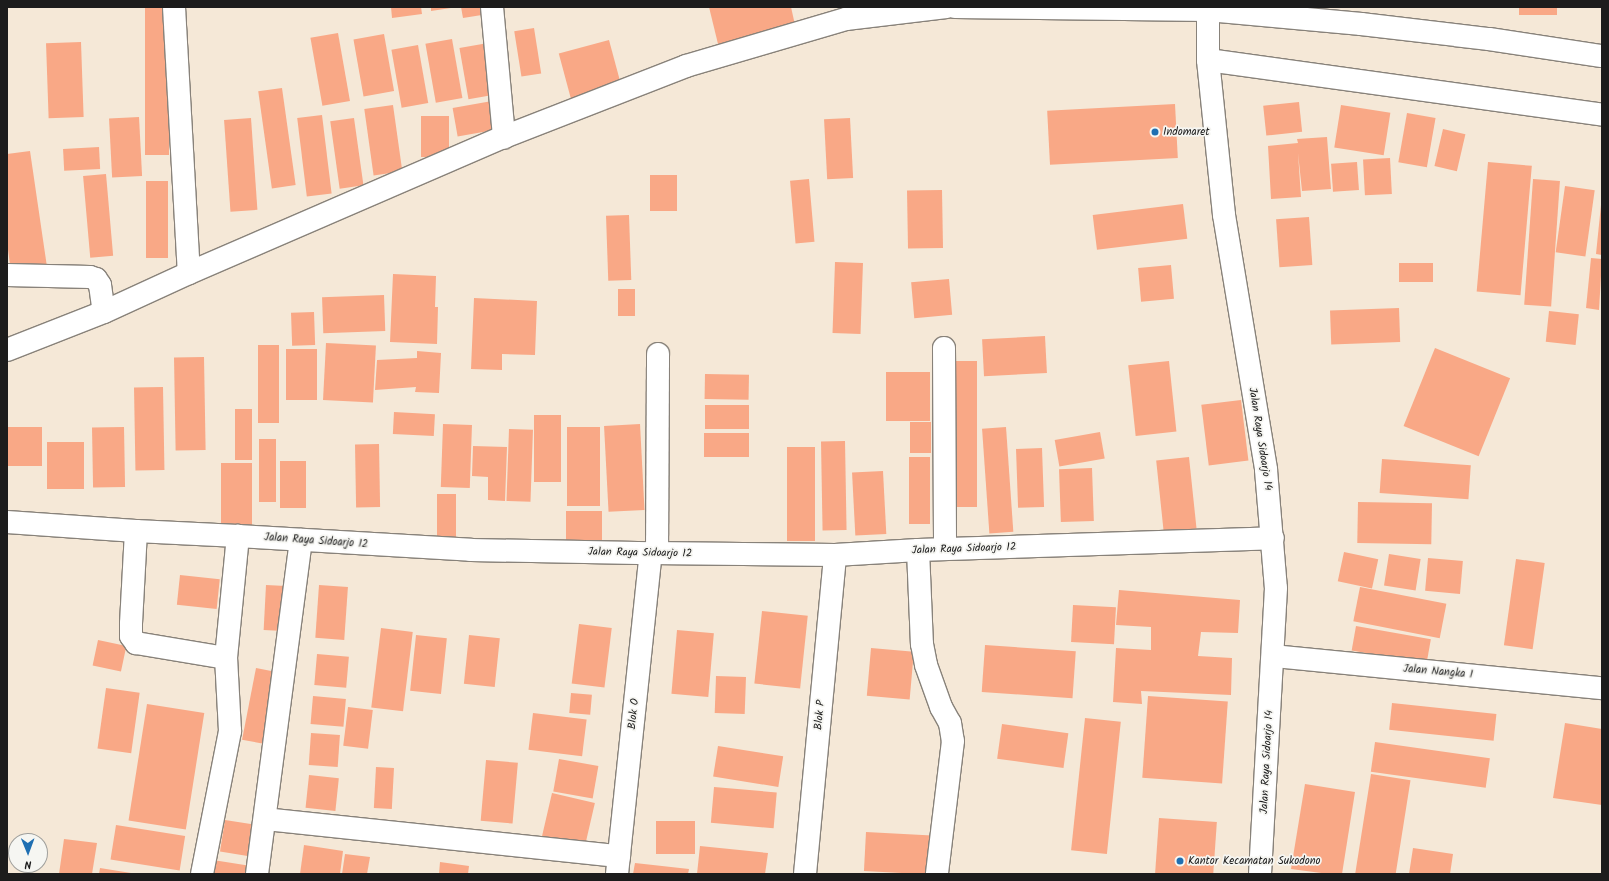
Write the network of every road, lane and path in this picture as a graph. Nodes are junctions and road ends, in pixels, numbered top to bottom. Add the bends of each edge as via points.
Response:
1 (174, 7) edge
2 (492, 7) edge
3 (946, 7) edge
4 (955, 7) edge
5 (1208, 13) edge
6 (1208, 55) junction
7 (1602, 56) edge
8 (1602, 115) edge
9 (504, 137) junction
10 (188, 273) junction
11 (7, 275) edge
12 (104, 312) junction
13 (944, 348) dead end
14 (7, 350) edge
15 (658, 354) dead end
16 (7, 522) edge
17 (136, 532) junction
18 (238, 536) junction
19 (1273, 538) junction
20 (301, 540) junction
21 (945, 549) junction
22 (918, 550) junction
23 (654, 553) junction
24 (835, 555) junction
25 (1273, 656) junction
26 (226, 658) junction
27 (1602, 688) edge
28 (265, 819) junction
29 (618, 865) edge
30 (202, 874) edge
31 (257, 874) edge
32 (805, 874) edge
33 (937, 874) edge
34 (1260, 874) edge

1 - 10 street
2 - 9 street
3 - 9 street via 846,19 780,37 686,66
4 - 5 street
5 - 6 street, Jalan Raya Sidoarjo 14
5 - 7 street via 1361,24
6 - 8 street
6 - 19 street, Jalan Raya Sidoarjo 14 via 1224,215 1266,470
9 - 10 street
10 - 12 street
11 - 12 street via 96,279 100,285
12 - 14 street
13 - 21 street
15 - 23 street, Blok O
16 - 17 street, Jalan Raya Sidoarjo 12
17 - 18 street, Jalan Raya Sidoarjo 12
17 - 26 street via 131,636 136,643
18 - 20 street, Jalan Raya Sidoarjo 12
18 - 26 street
19 - 21 street, Jalan Raya Sidoarjo 12
19 - 25 street, Jalan Raya Sidoarjo 14 via 1276,588
20 - 23 street, Jalan Raya Sidoarjo 12 via 471,550
20 - 28 street
21 - 22 street, Jalan Raya Sidoarjo 12
22 - 24 street, Jalan Raya Sidoarjo 12
22 - 33 street via 922,644 926,665 950,724 953,741
23 - 24 street, Jalan Raya Sidoarjo 12
23 - 29 street, Blok O
24 - 32 street, Blok P
25 - 27 street, Jalan Nangka 1
25 - 34 street, Jalan Raya Sidoarjo 14
26 - 30 street via 230,731
28 - 29 street
28 - 31 street

